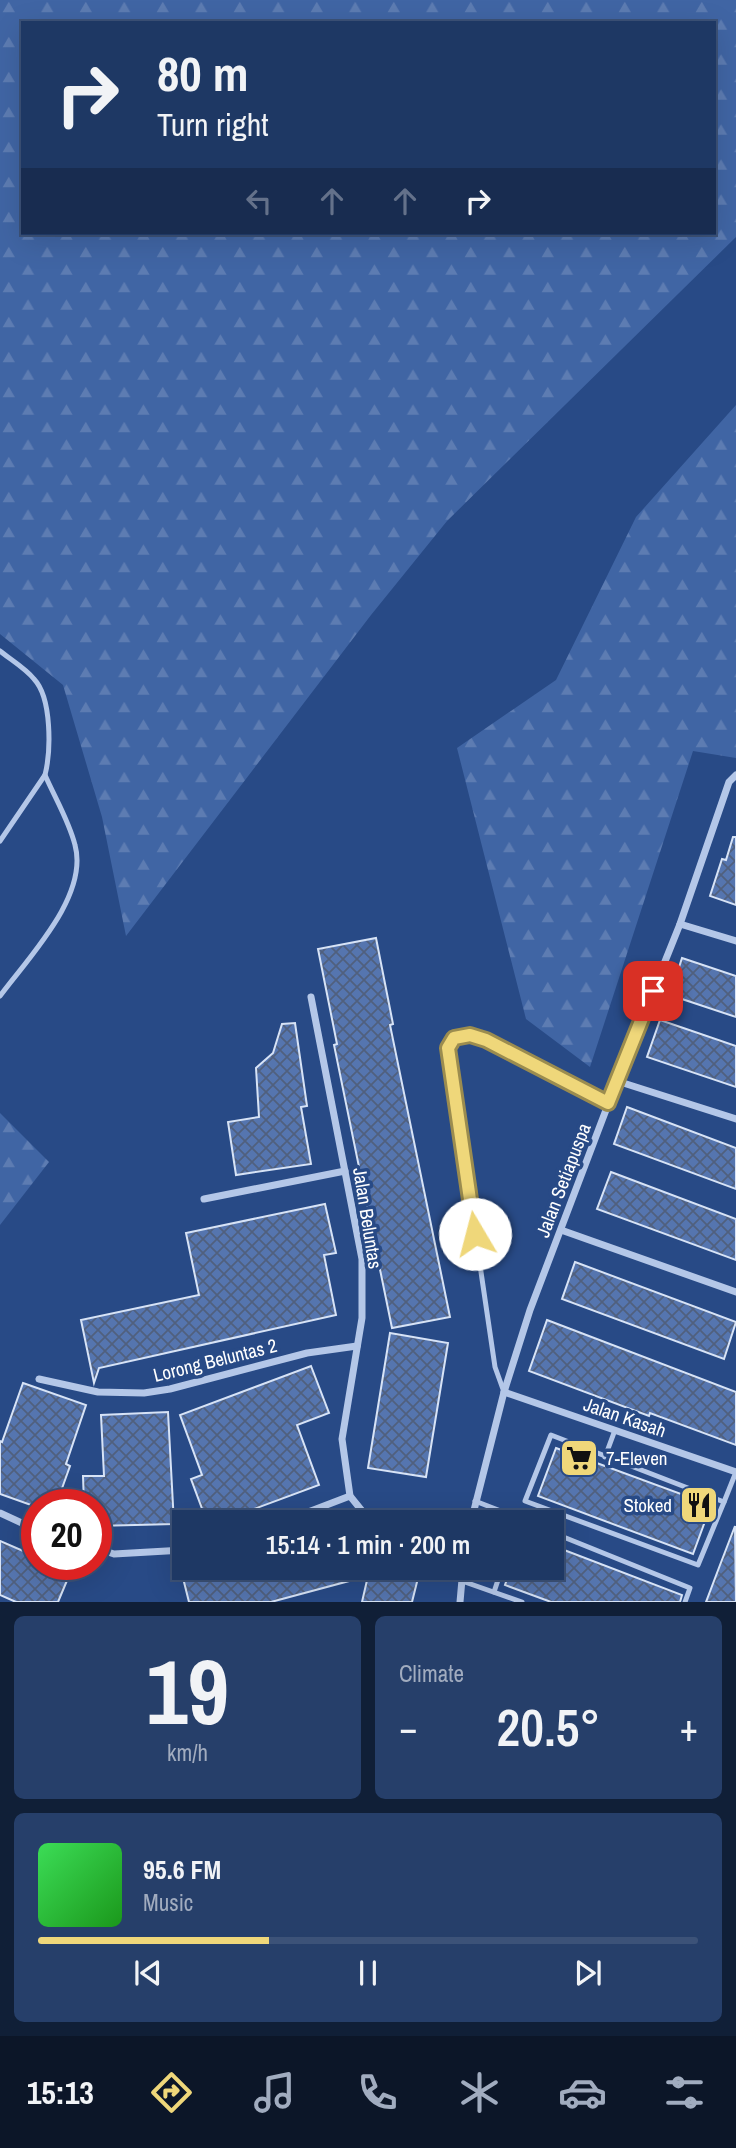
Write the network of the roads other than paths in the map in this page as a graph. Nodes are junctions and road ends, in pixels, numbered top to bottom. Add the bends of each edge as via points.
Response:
1 (0, 651) edge
2 (45, 775) junction
3 (734, 776) edge
4 (0, 841) edge
5 (680, 924) junction
6 (736, 941) edge
7 (0, 996) edge
8 (311, 997) dead end
9 (617, 1081) junction
10 (608, 1103) junction
11 (736, 1119) edge
12 (345, 1171) junction
13 (204, 1199) dead end
14 (561, 1230) junction
15 (736, 1292) edge
16 (357, 1346) junction
17 (39, 1379) dead end
18 (504, 1392) junction
19 (615, 1430) junction
20 (605, 1457) junction
21 (736, 1472) edge
22 (350, 1496) junction
23 (475, 1501) junction
24 (724, 1502) junction
25 (313, 1510) edge
26 (361, 1510) edge
27 (473, 1510) edge
28 (495, 1510) edge
29 (0, 1513) edge
30 (21, 1523) edge
31 (564, 1537) edge
32 (172, 1551) edge
33 (112, 1553) edge
34 (498, 1580) edge
35 (461, 1581) joint
36 (494, 1592) junction
37 (460, 1602) edge
38 (522, 1602) edge
39 (685, 1602) edge

1 - 2 lane via 36,680 42,693 48,714
2 - 4 lane
2 - 7 lane via 76,847 72,889 62,912
3 - 5 street, Jalan Setiapuspa
5 - 6 street
5 - 9 street, Jalan Setiapuspa
8 - 12 street, Jalan Beluntas
9 - 10 street, Jalan Setiapuspa
9 - 11 street
10 - 14 street, Jalan Setiapuspa
10 - 18 lane via 486,1040 470,1035 454,1038 448,1048 495,1367
12 - 13 street
12 - 16 street, Jalan Beluntas via 362,1259
14 - 15 street
14 - 18 street, Jalan Setiapuspa
16 - 17 street, Lorong Beluntas 2 via 307,1353 144,1393 97,1392
16 - 22 street, Jalan Beluntas via 342,1440
18 - 19 street, Jalan Kasah
18 - 23 street, Jalan Setiapuspa
19 - 20 lane
19 - 21 street, Jalan Kasah
20 - 24 lane
20 - 24 lane via 551,1435 525,1502 698,1565
21 - 24 lane
22 - 25 street
22 - 26 street
23 - 27 street, Jalan Setiapuspa
23 - 28 lane
29 - 30 street
31 - 39 lane via 690,1588
32 - 33 street
34 - 36 lane
35 - 36 lane
35 - 37 street
36 - 38 lane

